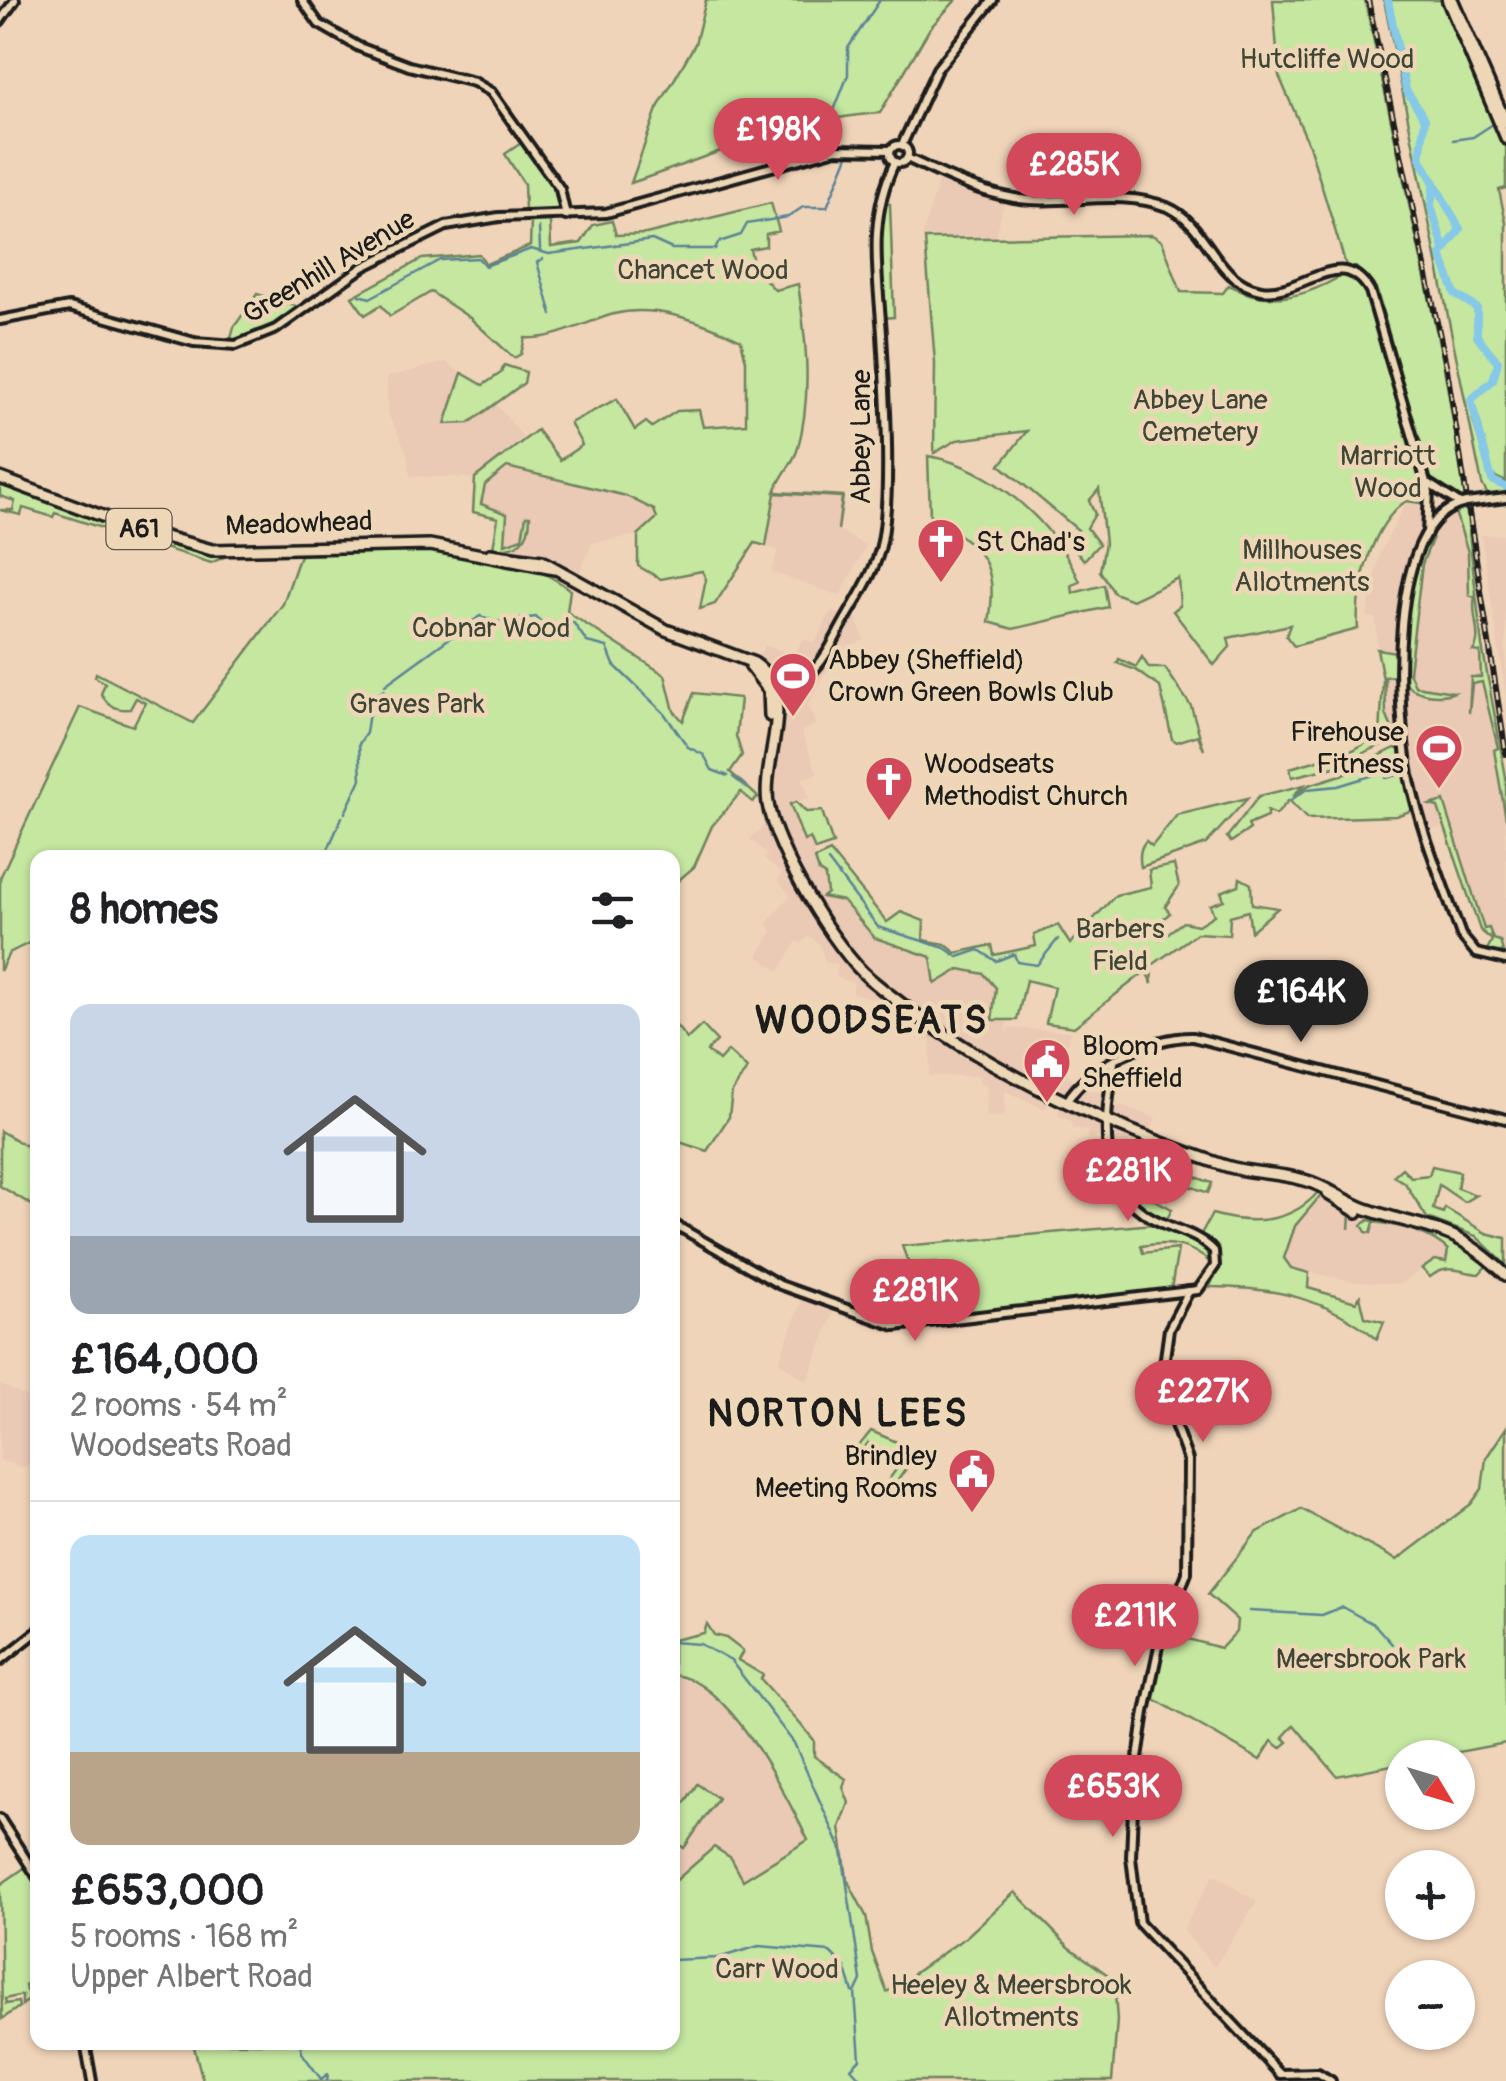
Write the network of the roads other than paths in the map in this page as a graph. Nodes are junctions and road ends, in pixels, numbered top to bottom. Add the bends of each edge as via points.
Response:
1 (15, 0) edge
2 (302, 0) edge
3 (993, 0) edge
4 (1450, 0) edge
5 (0, 21) edge
6 (1506, 122) edge
7 (1506, 140) edge
8 (902, 145) junction
9 (890, 150) junction
10 (907, 158) junction
11 (895, 162) junction
12 (566, 216) junction
13 (0, 320) edge
14 (0, 478) edge
15 (1425, 478) junction
16 (1506, 498) edge
17 (1464, 504) junction
18 (1427, 532) junction
19 (773, 688) junction
20 (1506, 960) edge
21 (1114, 1063) junction
22 (1067, 1102) junction
23 (1506, 1119) edge
24 (1104, 1120) junction
25 (1116, 1126) junction
26 (1104, 1136) junction
27 (680, 1228) edge
28 (1506, 1275) edge
29 (1189, 1291) junction
30 (30, 1637) edge
31 (0, 1661) edge
32 (0, 1819) edge
33 (30, 1866) edge
34 (86, 2050) edge
35 (1328, 2078) edge
36 (92, 2081) edge

1 - 5 street
2 - 12 street via 319,24 341,38 491,92 558,186
3 - 8 street via 938,70
4 - 6 main road
4 - 7 main road
8 - 9 street
8 - 10 street
9 - 11 street
9 - 12 street, Greenhill Avenue via 836,149 606,213
10 - 11 street
10 - 15 street via 1020,199 1163,205 1201,230 1228,274 1256,289 1282,290 1334,270 1356,274 1370,291
11 - 19 street, Abbey Lane via 874,240 883,366 882,544 823,661 792,684
12 - 13 street, Greenhill Avenue via 446,226 363,267 276,330 236,345 194,342 69,308
14 - 19 highway, Meadowhead / A61 via 212,550 405,544 527,557 666,630 760,667
15 - 17 street
15 - 18 street
16 - 17 street, bridge
17 - 18 street via 1440,514
18 - 20 street via 1412,567 1400,634 1408,770 1464,940 1476,953
19 - 22 highway via 768,807 836,943 870,979 933,1024
21 - 22 street
21 - 23 street via 1157,1040 1201,1037
21 - 24 street
22 - 24 highway
24 - 25 highway
24 - 26 street
25 - 26 street
25 - 28 highway via 1237,1169 1314,1183 1352,1210 1462,1238
26 - 29 street via 1135,1206 1214,1251 1215,1266 1202,1288
27 - 29 street via 780,1285 896,1326
29 - 35 street via 1170,1329 1163,1372 1188,1460 1186,1573 1160,1641 1144,1712 1131,1836 1139,1922 1280,2074
30 - 31 street
32 - 33 street
34 - 36 street

